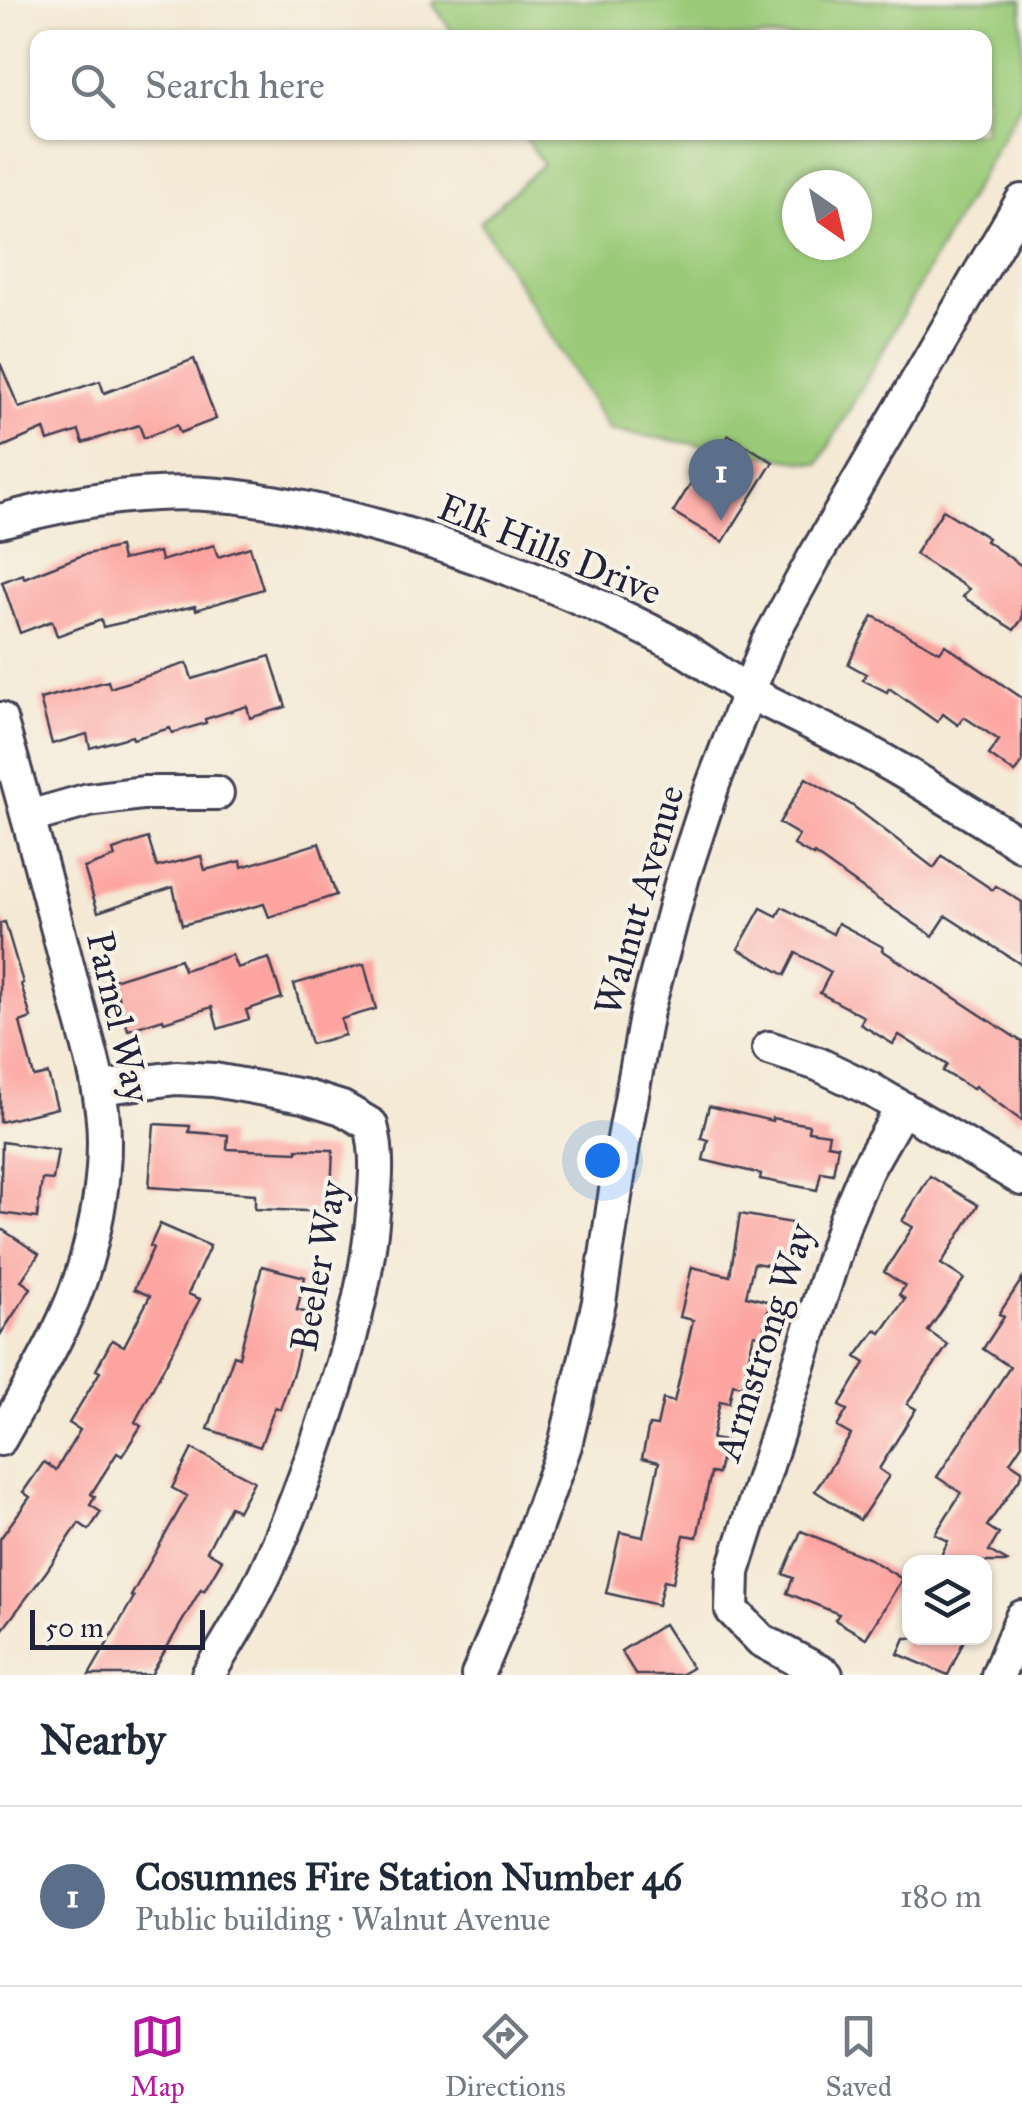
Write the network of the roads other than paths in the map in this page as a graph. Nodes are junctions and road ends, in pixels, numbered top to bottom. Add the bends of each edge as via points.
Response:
1 (1022, 202) edge
2 (0, 522) edge
3 (749, 692) junction
4 (0, 719) edge
5 (218, 793) dead end
6 (29, 817) junction
7 (1022, 845) edge
8 (769, 1048) dead end
9 (98, 1088) junction
10 (902, 1108) junction
11 (1022, 1180) edge
12 (0, 1439) edge
13 (1022, 1616) edge
14 (208, 1675) edge
15 (478, 1675) edge
16 (826, 1675) edge
17 (998, 1675) edge

1 - 3 street, Walnut Avenue via 814,558
2 - 3 street, Elk Hills Drive via 74,503 156,494 293,504 447,546 555,586 677,646
3 - 7 street, Elk Hills Drive via 885,761
3 - 15 street, Walnut Avenue via 683,876 647,1011 599,1302 565,1446
4 - 6 street, Parnel Way
5 - 6 street via 89,800
6 - 9 street, Parnel Way
8 - 10 street via 818,1064
9 - 12 street, Parnel Way via 102,1190 86,1261 69,1310
9 - 14 street, Beeler Way via 176,1078 304,1096 372,1124 378,1150 368,1254 334,1392 276,1547
10 - 11 street
10 - 16 street, Armstrong Way via 845,1221 733,1572 732,1610 761,1640
13 - 17 street

